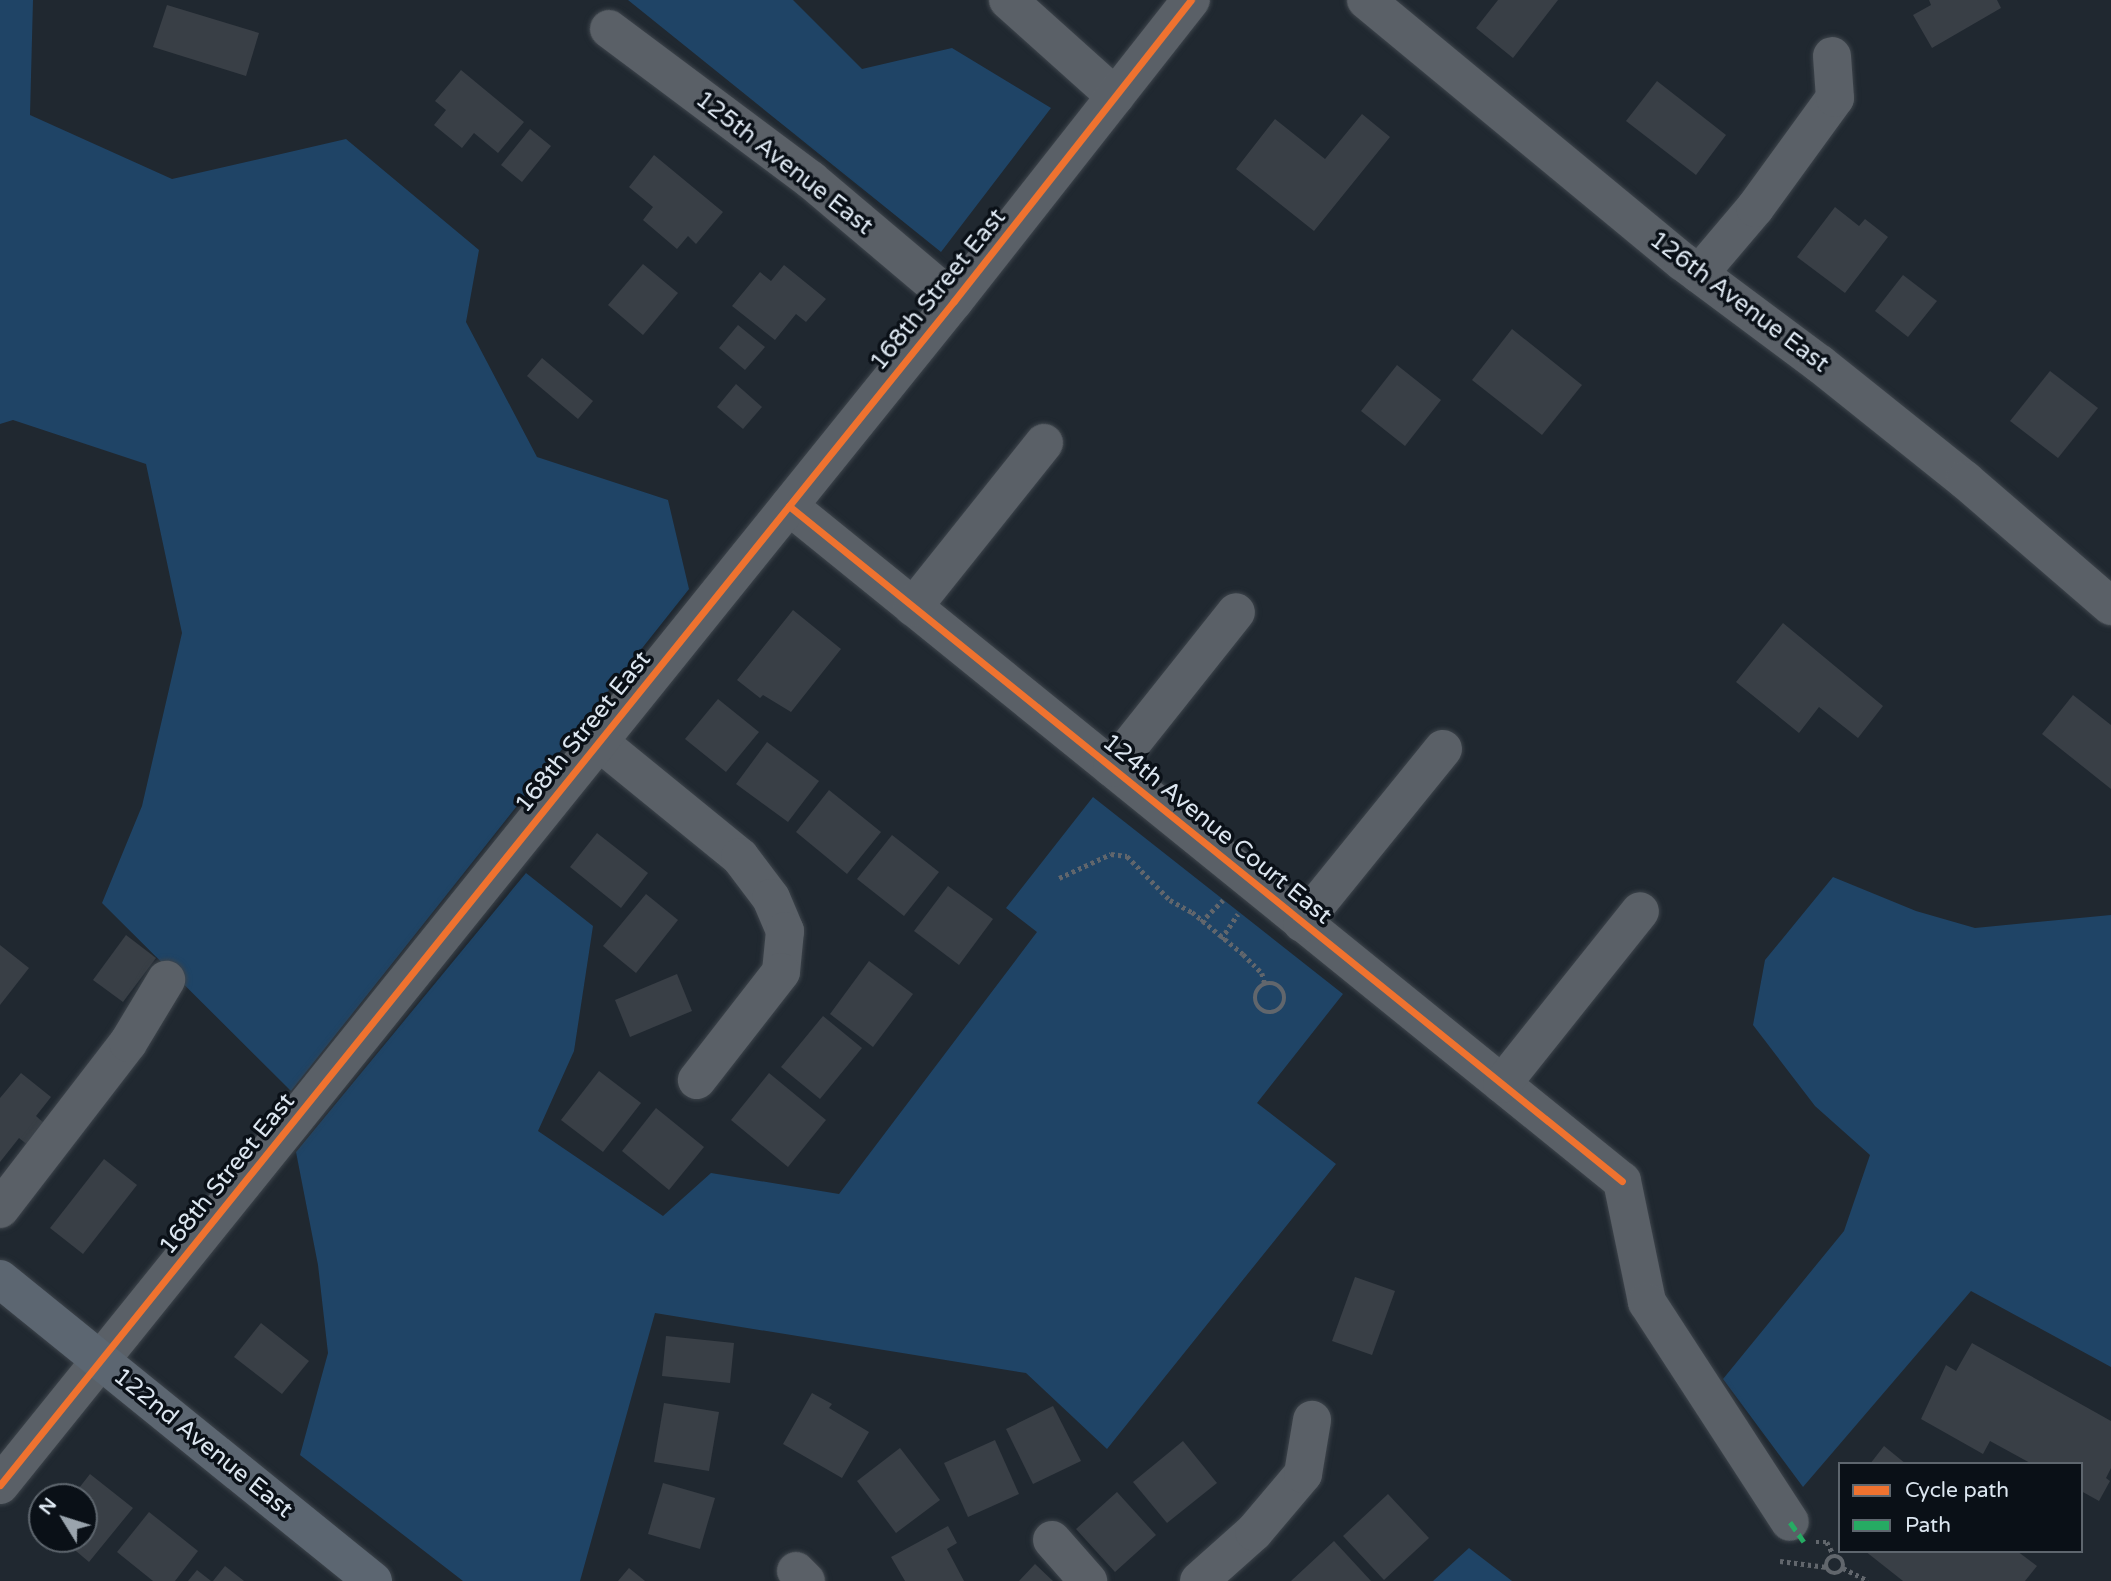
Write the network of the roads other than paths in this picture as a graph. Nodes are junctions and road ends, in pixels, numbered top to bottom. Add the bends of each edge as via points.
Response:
1 (1008, 0) edge
2 (1191, 0) edge
3 (1366, 0) edge
4 (609, 29) dead end
5 (1832, 56) dead end
6 (1115, 96) junction
7 (1699, 274) junction
8 (954, 301) junction
9 (1044, 443) dead end
10 (789, 506) junction
11 (2111, 606) edge
12 (914, 607) junction
13 (1236, 612) dead end
14 (599, 742) junction
15 (1443, 749) dead end
16 (1112, 768) junction
17 (1640, 911) dead end
18 (1302, 922) junction
19 (166, 980) dead end
20 (696, 1080) dead end
21 (1502, 1084) junction
22 (0, 1209) edge
23 (0, 1279) edge
24 (101, 1360) junction
25 (1312, 1420) dead end
26 (0, 1485) edge
27 (1797, 1532) road end
28 (1052, 1540) dead end
29 (373, 1581) edge
30 (1088, 1581) edge
31 (1199, 1581) edge

1 - 6 street
2 - 6 street, 168th Street East
3 - 7 street, 126th Avenue East
4 - 8 street, 125th Avenue East via 811,180
5 - 7 street via 1835,98 1755,208
6 - 8 street, 168th Street East
7 - 11 street, 126th Avenue East via 1821,364
8 - 10 street, 168th Street East
9 - 12 street
10 - 12 street, 124th Avenue Court East
10 - 14 street, 168th Street East
12 - 16 street, 124th Avenue Court East
13 - 16 street
14 - 20 street via 740,857 771,898 785,931 781,972
14 - 24 street, 168th Street East
15 - 18 street
16 - 18 street, 124th Avenue Court East
17 - 21 street
18 - 21 street, 124th Avenue Court East
19 - 22 street via 128,1043
21 - 27 street, 124th Avenue Court East via 1622,1181 1647,1302
23 - 24 main road, 122nd Avenue East
24 - 26 street, 168th Street East
24 - 29 main road, 122nd Avenue East
25 - 31 street via 1303,1474 1254,1532
28 - 30 street

